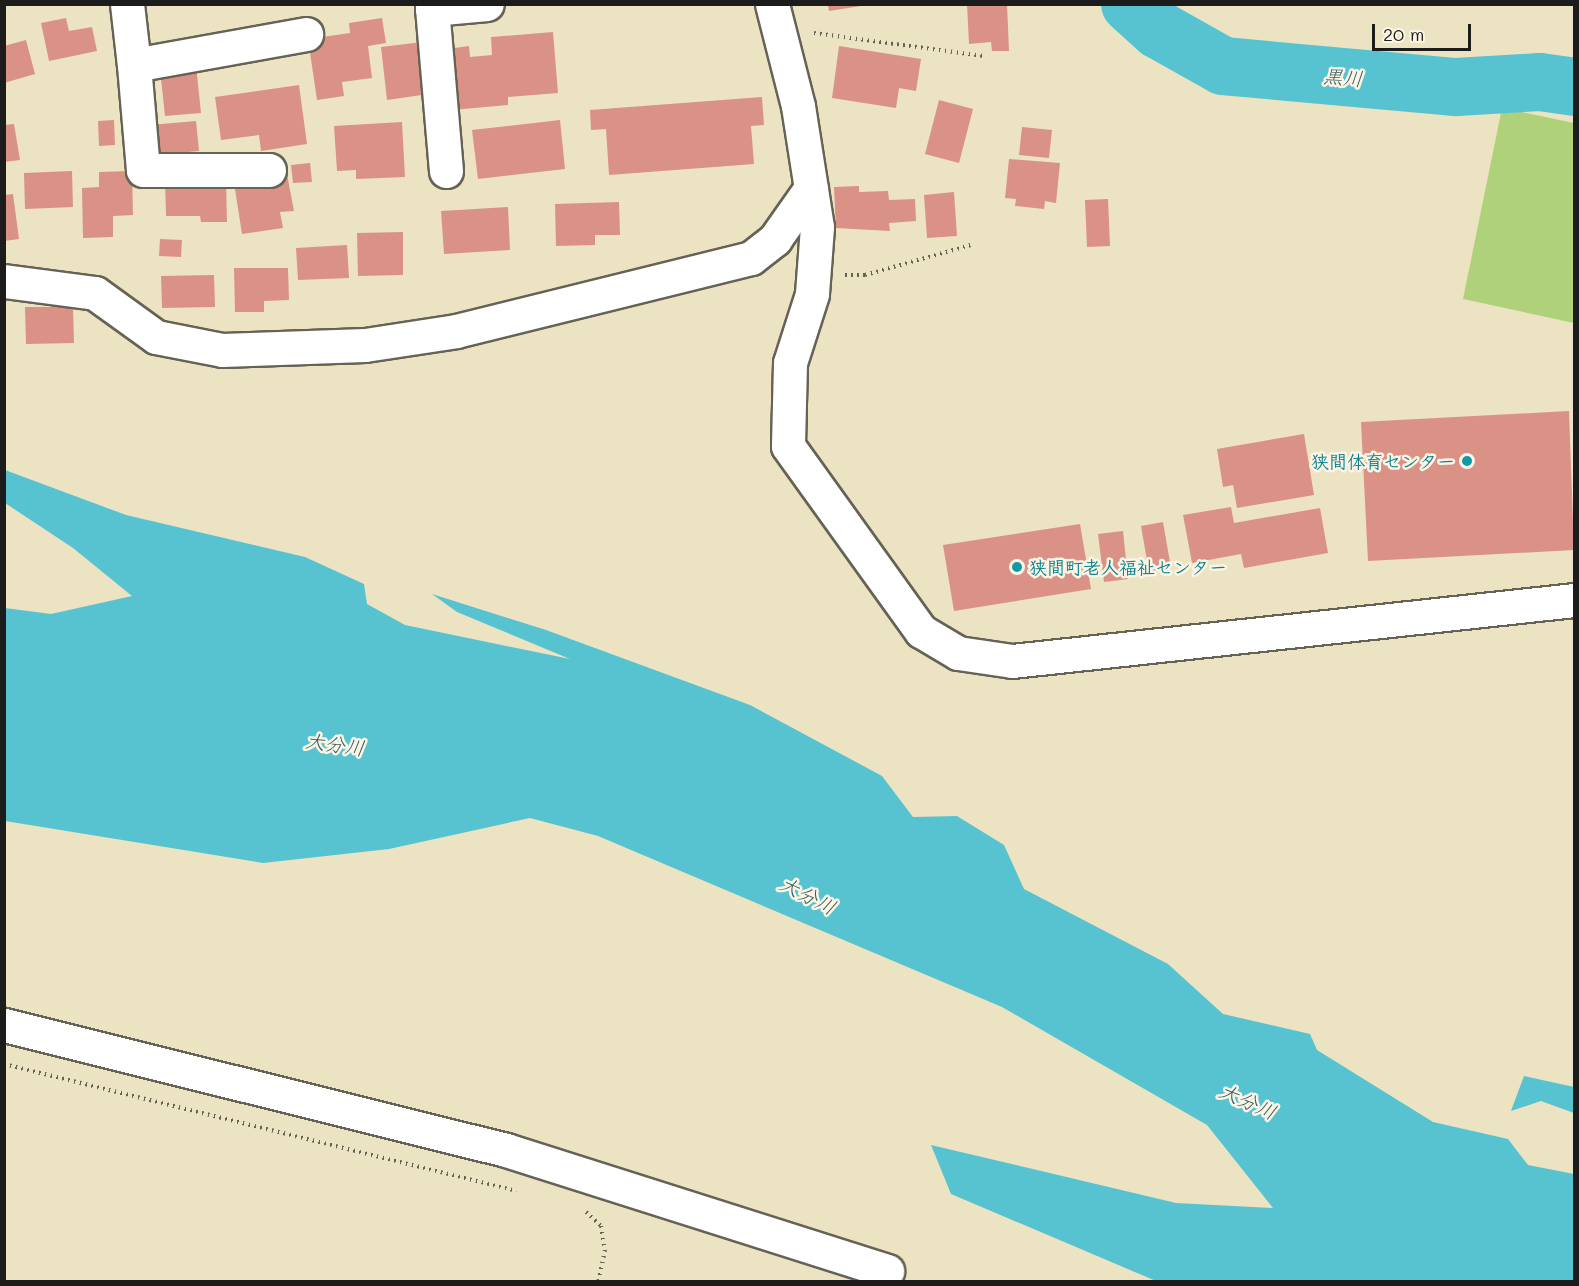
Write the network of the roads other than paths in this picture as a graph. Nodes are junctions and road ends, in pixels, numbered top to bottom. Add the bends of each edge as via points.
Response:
1 (127, 4) edge
2 (487, 4) edge
3 (775, 16) edge
4 (306, 34) dead end
5 (134, 65) junction
6 (269, 170) dead end
7 (446, 171) dead end
8 (811, 188) junction
9 (4, 281) edge
10 (1575, 600) edge
11 (4, 1024) edge
12 (887, 1271) dead end

1 - 5 street
2 - 7 street via 432,9
3 - 8 street via 798,106
4 - 5 street
5 - 6 street via 142,170
8 - 9 street via 775,239 751,258 456,331 365,345 222,350 156,337 95,293
8 - 10 street via 817,227 813,294 790,363 788,446 921,631 957,653 1012,661
11 - 12 street via 506,1150

